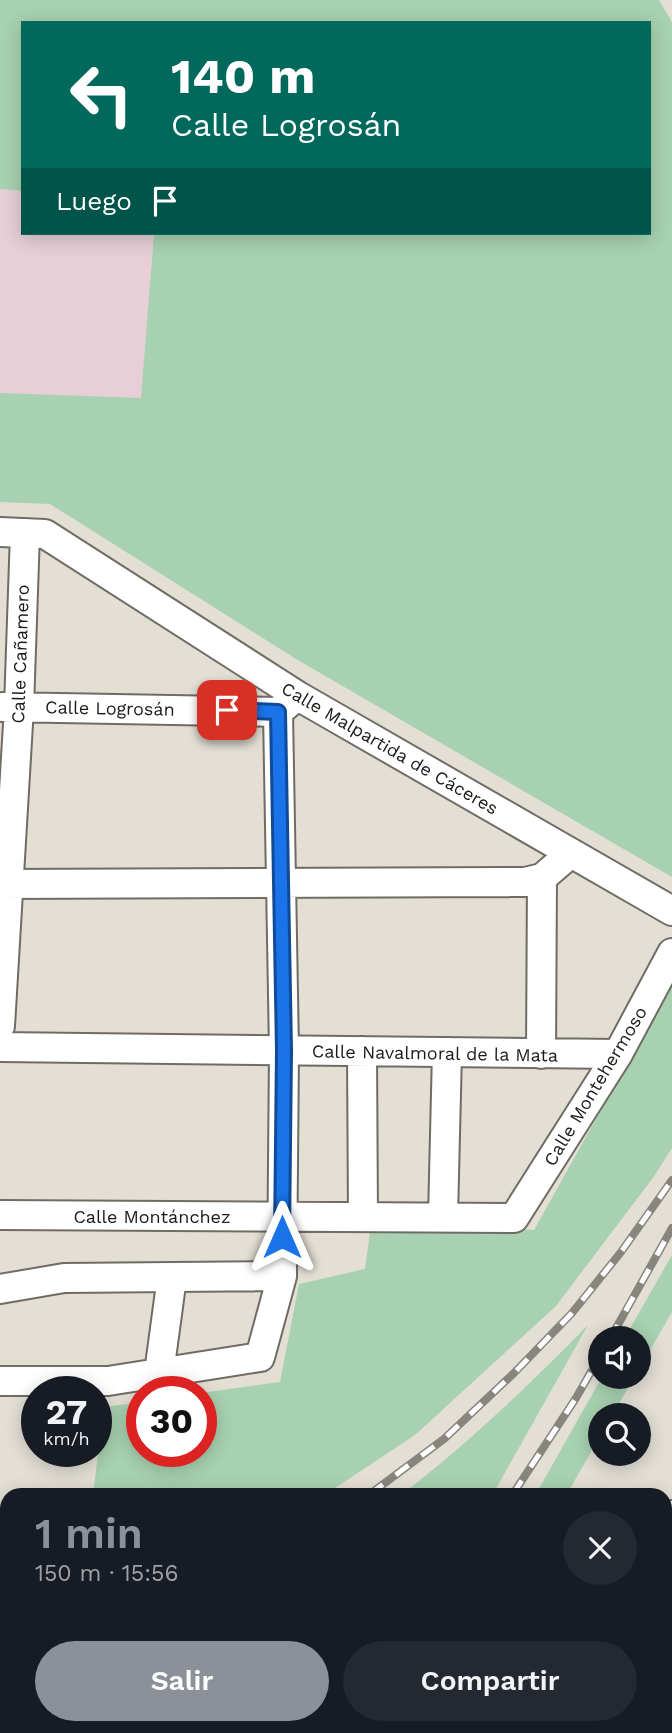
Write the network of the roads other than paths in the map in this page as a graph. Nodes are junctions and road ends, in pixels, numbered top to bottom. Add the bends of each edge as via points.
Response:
1 (12, 533) edge
2 (288, 704) junction
3 (10, 707) edge
4 (571, 853) junction
5 (542, 878) junction
6 (280, 882) junction
7 (4, 884) edge
8 (672, 911) edge
9 (672, 953) edge
10 (0, 1026) edge
11 (0, 1047) edge
12 (284, 1051) junction
13 (362, 1051) junction
14 (447, 1052) junction
15 (541, 1054) junction
16 (618, 1054) junction
17 (0, 1216) edge
18 (282, 1217) junction
19 (363, 1217) junction
20 (443, 1217) junction
21 (514, 1218) joint
22 (282, 1276) junction
23 (172, 1277) junction
24 (0, 1289) edge
25 (159, 1373) junction
26 (0, 1381) edge

1 - 2 street, Calle Malpartida de Cáceres via 45,534
1 - 3 street, Calle Cañamero
2 - 3 street, Calle Logrosán
2 - 4 street, Calle Malpartida de Cáceres
2 - 6 street
3 - 7 street, Calle Cañamero
4 - 5 street
4 - 8 street, Calle Malpartida de Cáceres
5 - 6 street via 525,882
5 - 15 street
6 - 7 street
6 - 12 street
7 - 10 street, Calle Cañamero
9 - 16 street, Calle Montehermoso
11 - 12 street, Calle Navalmoral de la Mata
12 - 13 street, Calle Navalmoral de la Mata
12 - 18 street
13 - 14 street, Calle Navalmoral de la Mata
13 - 19 street
14 - 15 street, Calle Navalmoral de la Mata
14 - 20 street
15 - 16 street, Calle Navalmoral de la Mata
16 - 21 street, Calle Montehermoso
17 - 18 street, Calle Montánchez
18 - 19 street, Calle Montánchez
18 - 22 street
19 - 20 street, Calle Montánchez
20 - 21 street, Calle Montánchez
22 - 23 street
22 - 25 street via 260,1357
23 - 24 street via 64,1278
23 - 25 street
25 - 26 street via 108,1381

